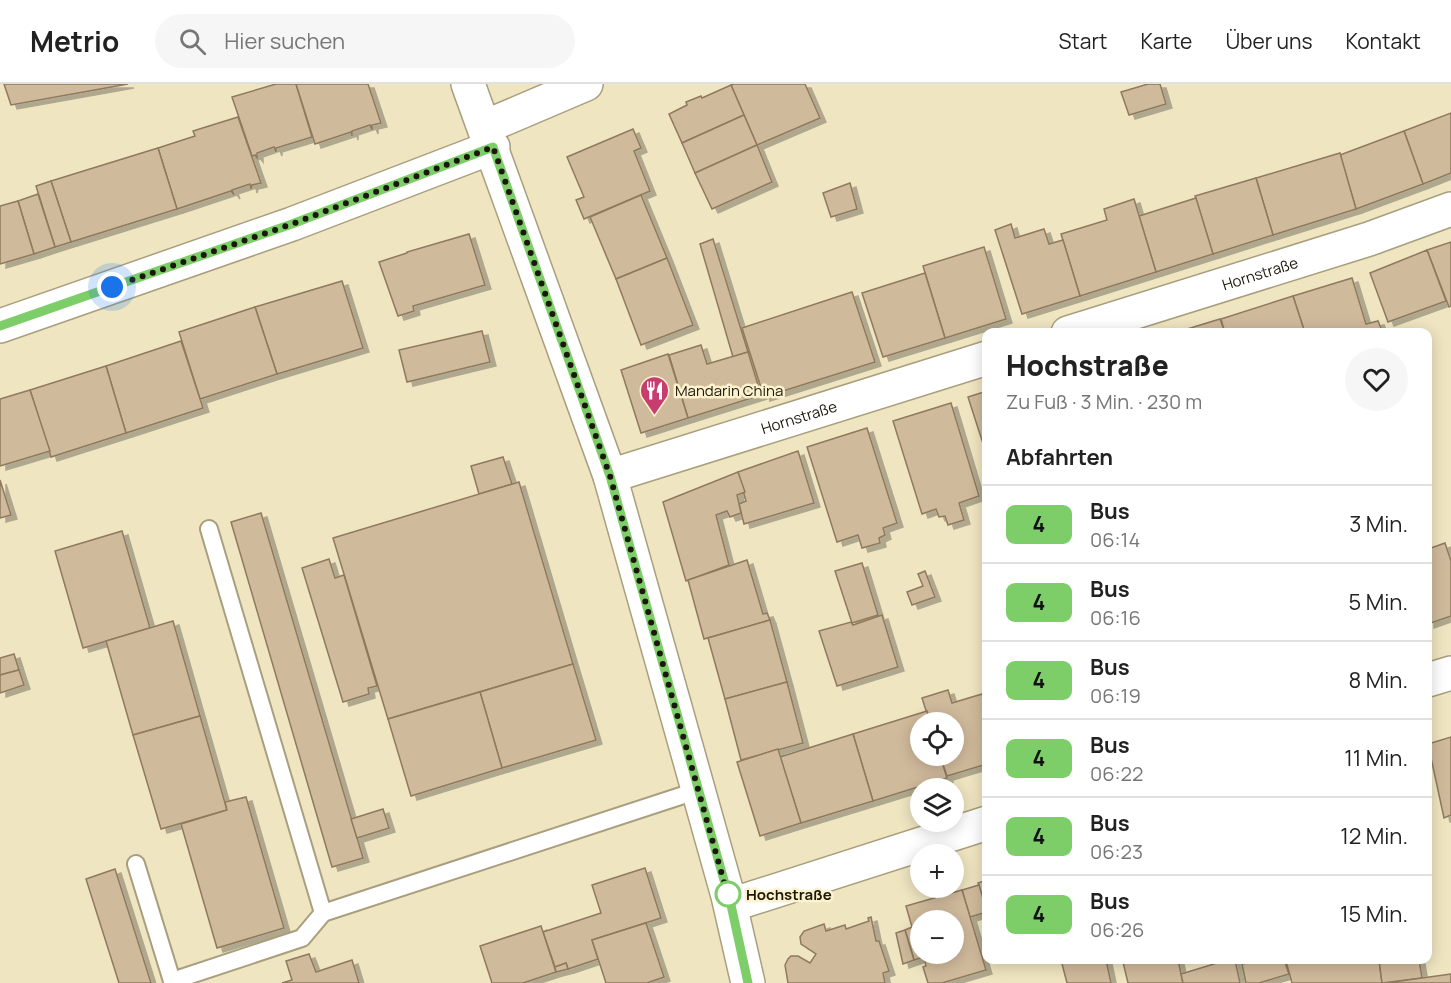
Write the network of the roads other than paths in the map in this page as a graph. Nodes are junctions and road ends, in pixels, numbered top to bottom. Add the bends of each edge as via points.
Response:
1 (468, 84) edge
2 (586, 84) edge
3 (489, 137) junction
4 (1451, 209) edge
5 (0, 326) edge
6 (1084, 328) edge
7 (982, 360) edge
8 (610, 476) junction
9 (209, 529) dead end
10 (1451, 673) edge
11 (1432, 679) edge
12 (699, 790) junction
13 (982, 826) edge
14 (136, 864) dead end
15 (731, 905) junction
16 (323, 913) junction
17 (748, 983) edge

1 - 3 street
2 - 3 street
3 - 5 street via 292,224
3 - 8 street
4 - 6 street, Hornstraße via 1369,239
7 - 8 street, Hornstraße
8 - 12 street
9 - 16 lane
10 - 11 street
12 - 15 street
12 - 16 lane
13 - 15 street
14 - 16 lane via 172,981 302,938
15 - 17 street

